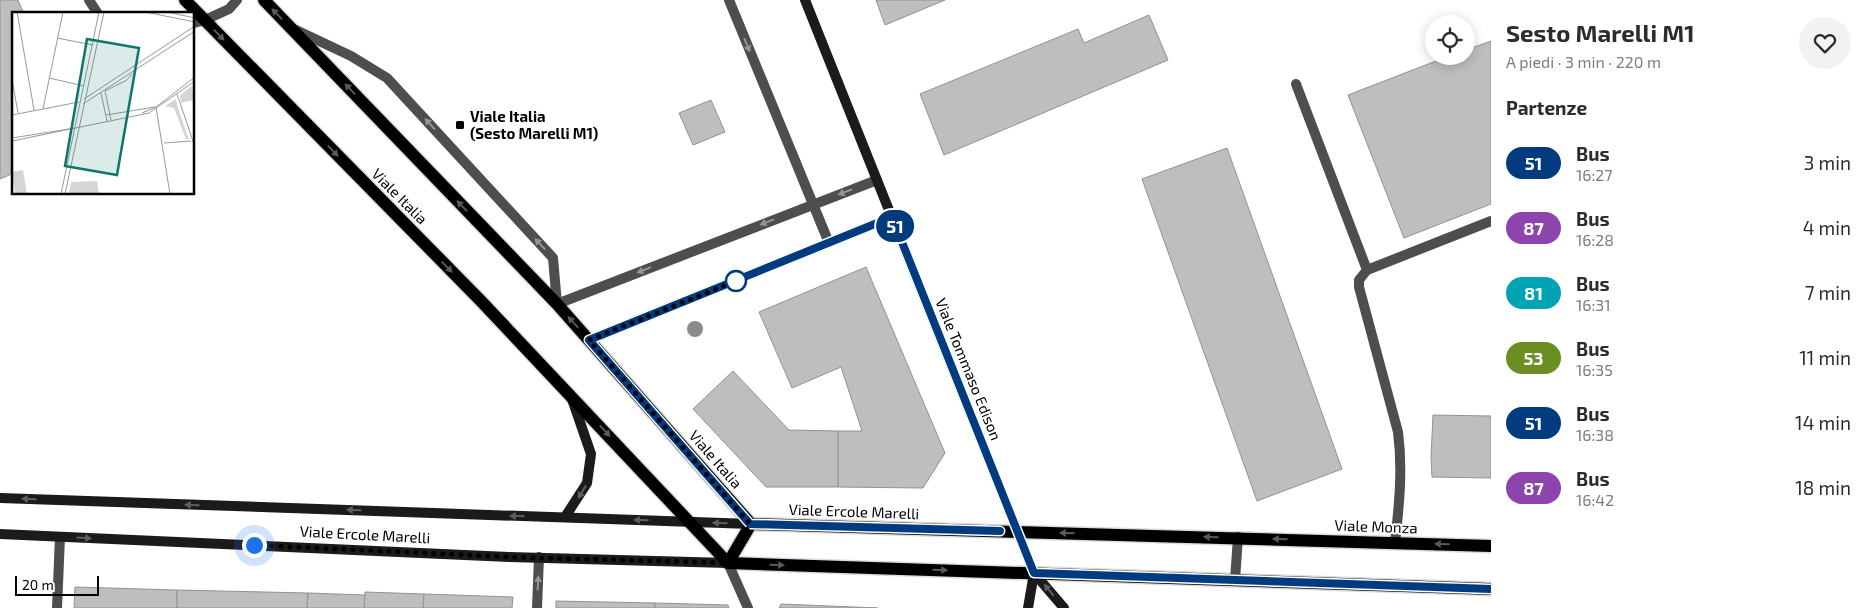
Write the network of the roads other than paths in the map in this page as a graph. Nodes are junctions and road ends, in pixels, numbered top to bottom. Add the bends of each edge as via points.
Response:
1 (89, 0) edge
2 (185, 0) edge
3 (237, 0) edge
4 (264, 0) edge
5 (729, 0) edge
6 (805, 0) edge
7 (97, 12) edge
8 (193, 12) edge
9 (199, 22) edge
10 (291, 28) junction
11 (1296, 84) dead end
12 (877, 180) junction
13 (812, 205) junction
14 (892, 217) junction
15 (1491, 221) edge
16 (829, 243) junction
17 (1367, 270) junction
18 (557, 304) junction
19 (589, 340) junction
20 (571, 395) junction
21 (0, 498) edge
22 (565, 517) junction
23 (689, 522) junction
24 (750, 524) junction
25 (1018, 532) junction
26 (0, 534) edge
27 (60, 536) junction
28 (1238, 537) junction
29 (1260, 538) joint
30 (1395, 543) junction
31 (1491, 546) edge
32 (540, 557) junction
33 (728, 563) junction
34 (1034, 573) junction
35 (1235, 580) junction
36 (1491, 589) edge
37 (57, 608) edge
38 (537, 608) edge
39 (748, 608) edge
40 (1028, 608) edge
41 (1064, 608) edge

1 - 7 street
2 - 8 main road, Viale Italia
3 - 9 street via 229,9
10 -> 4 main road, Viale Italia
5 -> 13 street
6 - 12 main road, Viale Tommaso Edison
9 -> 20 main road, Viale Italia via 480,300
18 -> 10 main road, Viale Italia
18 -> 10 street, Viale Italia via 553,258 387,78 351,56
11 - 17 street
12 -> 13 street
12 - 14 main road, Viale Tommaso Edison
13 - 16 street
13 -> 18 street
14 - 16 street
14 - 25 main road, Viale Tommaso Edison
15 - 17 street
16 - 19 street
17 - 30 street via 1359,280 1359,286 1396,421 1399,444 1400,494
19 -> 18 main road, Viale Italia
19 - 24 main road, Viale Italia
20 -> 22 main road, Viale Italia via 591,454 587,483
20 -> 23 main road, Viale Italia
22 -> 21 main road, Viale Ercole Marelli
23 -> 22 main road, Viale Ercole Marelli
24 -> 23 main road, Viale Ercole Marelli
23 - 33 main road
24 - 25 main road, Viale Ercole Marelli
24 - 33 main road
28 -> 25 main road, Viale Ercole Marelli
25 - 34 main road
26 - 27 main road, Viale Ercole Marelli
27 -> 32 main road, Viale Ercole Marelli
27 - 37 street
28 - 29 main road, Viale Ercole Marelli
28 - 35 street
30 -> 29 main road, Viale Monza
31 -> 30 main road, Viale Monza
32 - 33 main road, Viale Ercole Marelli
38 -> 32 street
33 -> 34 main road, Viale Ercole Marelli
33 - 39 street
34 - 35 main road, Viale Ercole Marelli
34 - 40 main road
41 -> 34 main road
35 - 36 main road, Viale Ercole Marelli

